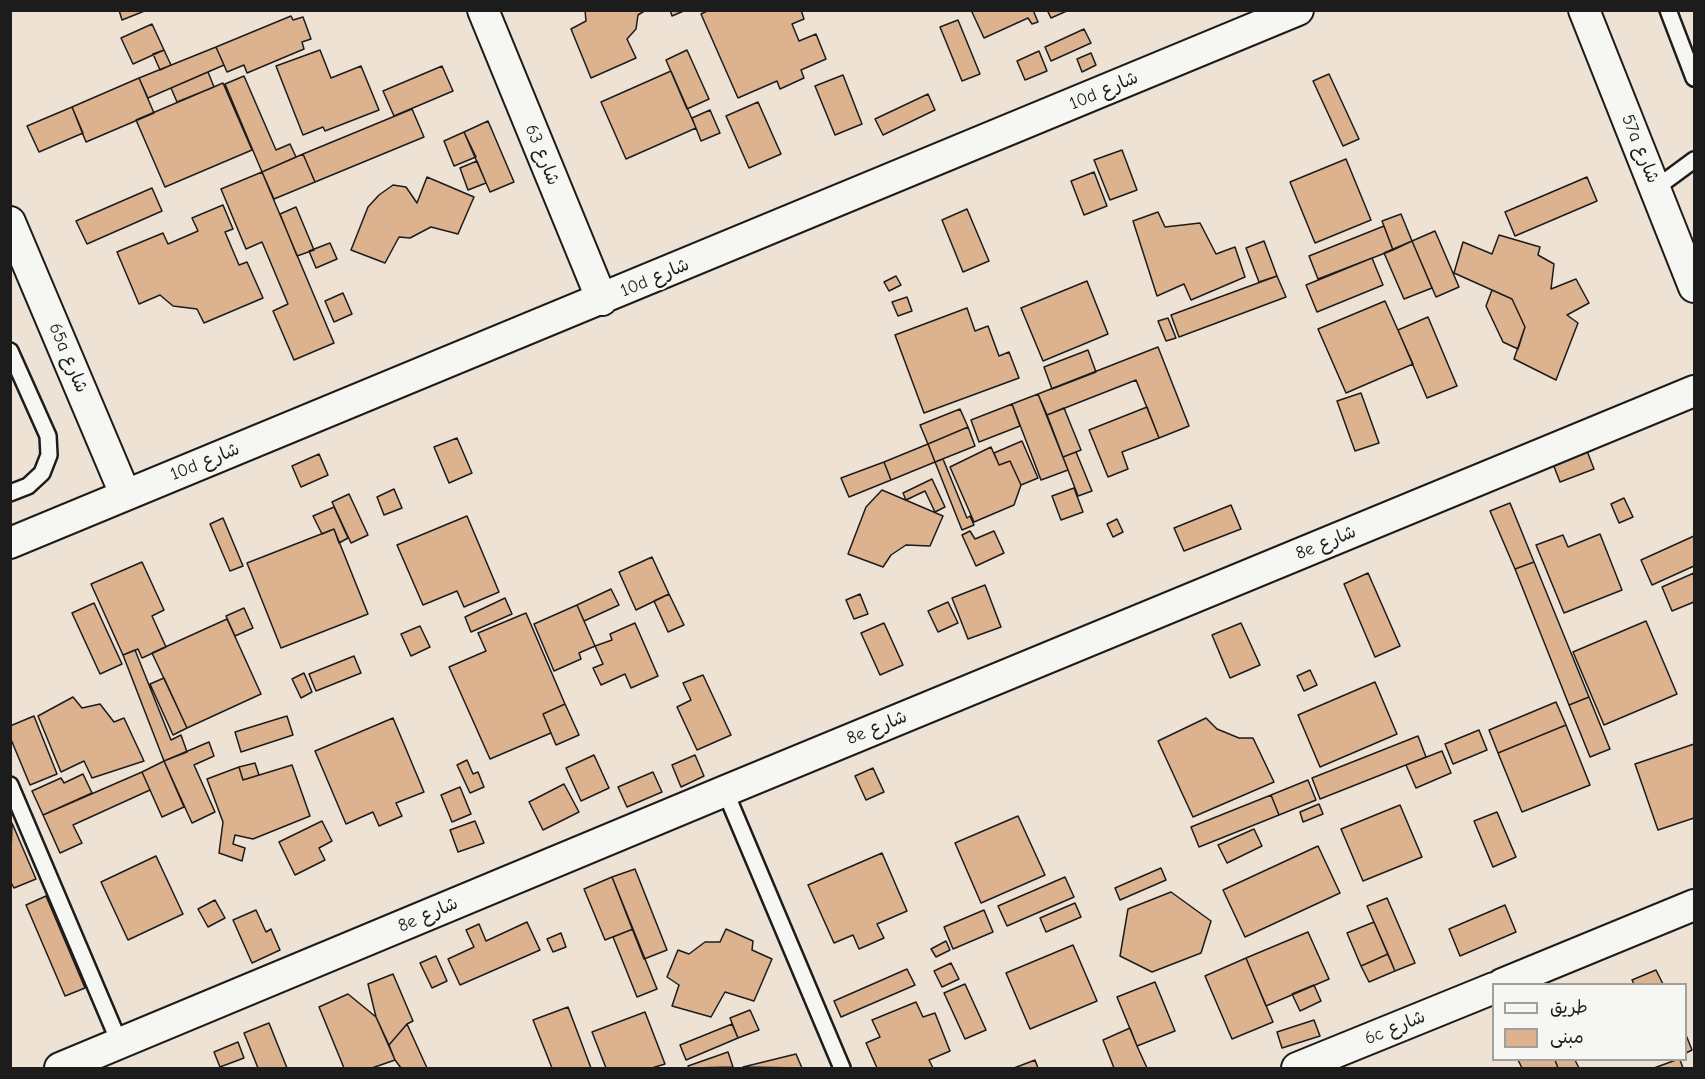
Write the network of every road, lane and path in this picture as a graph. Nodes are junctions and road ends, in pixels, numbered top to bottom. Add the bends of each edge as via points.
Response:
1 (483, 10) edge
2 (1298, 10) edge
3 (1584, 10) edge
4 (1668, 10) edge
5 (1695, 78) edge
6 (1695, 160) edge
7 (1656, 188) junction
8 (10, 222) edge
9 (1695, 287) edge
10 (602, 300) junction
11 (10, 351) edge
12 (1695, 391) edge
13 (10, 493) edge
14 (125, 494) junction
15 (10, 543) edge
16 (10, 785) edge
17 (725, 790) junction
18 (1695, 905) edge
19 (1504, 983) edge
20 (1492, 989) edge
21 (120, 1044) junction
22 (60, 1068) edge
23 (842, 1068) edge
24 (1297, 1068) edge

1 - 10 street, شارع 63
2 - 10 street, 10d شارع
3 - 7 street, 57a شارع
4 - 5 lane
6 - 7 lane
7 - 9 street, 57a شارع
8 - 14 street, 65a شارع
10 - 14 street, 10d شارع
11 - 13 lane via 48,436 49,455 42,473 28,486
12 - 17 street, 8e شارع
14 - 15 street, 10d شارع
16 - 21 lane
17 - 21 street, 8e شارع
17 - 23 lane
18 - 19 street
20 - 24 street, 6c شارع
21 - 22 street, 8e شارع

